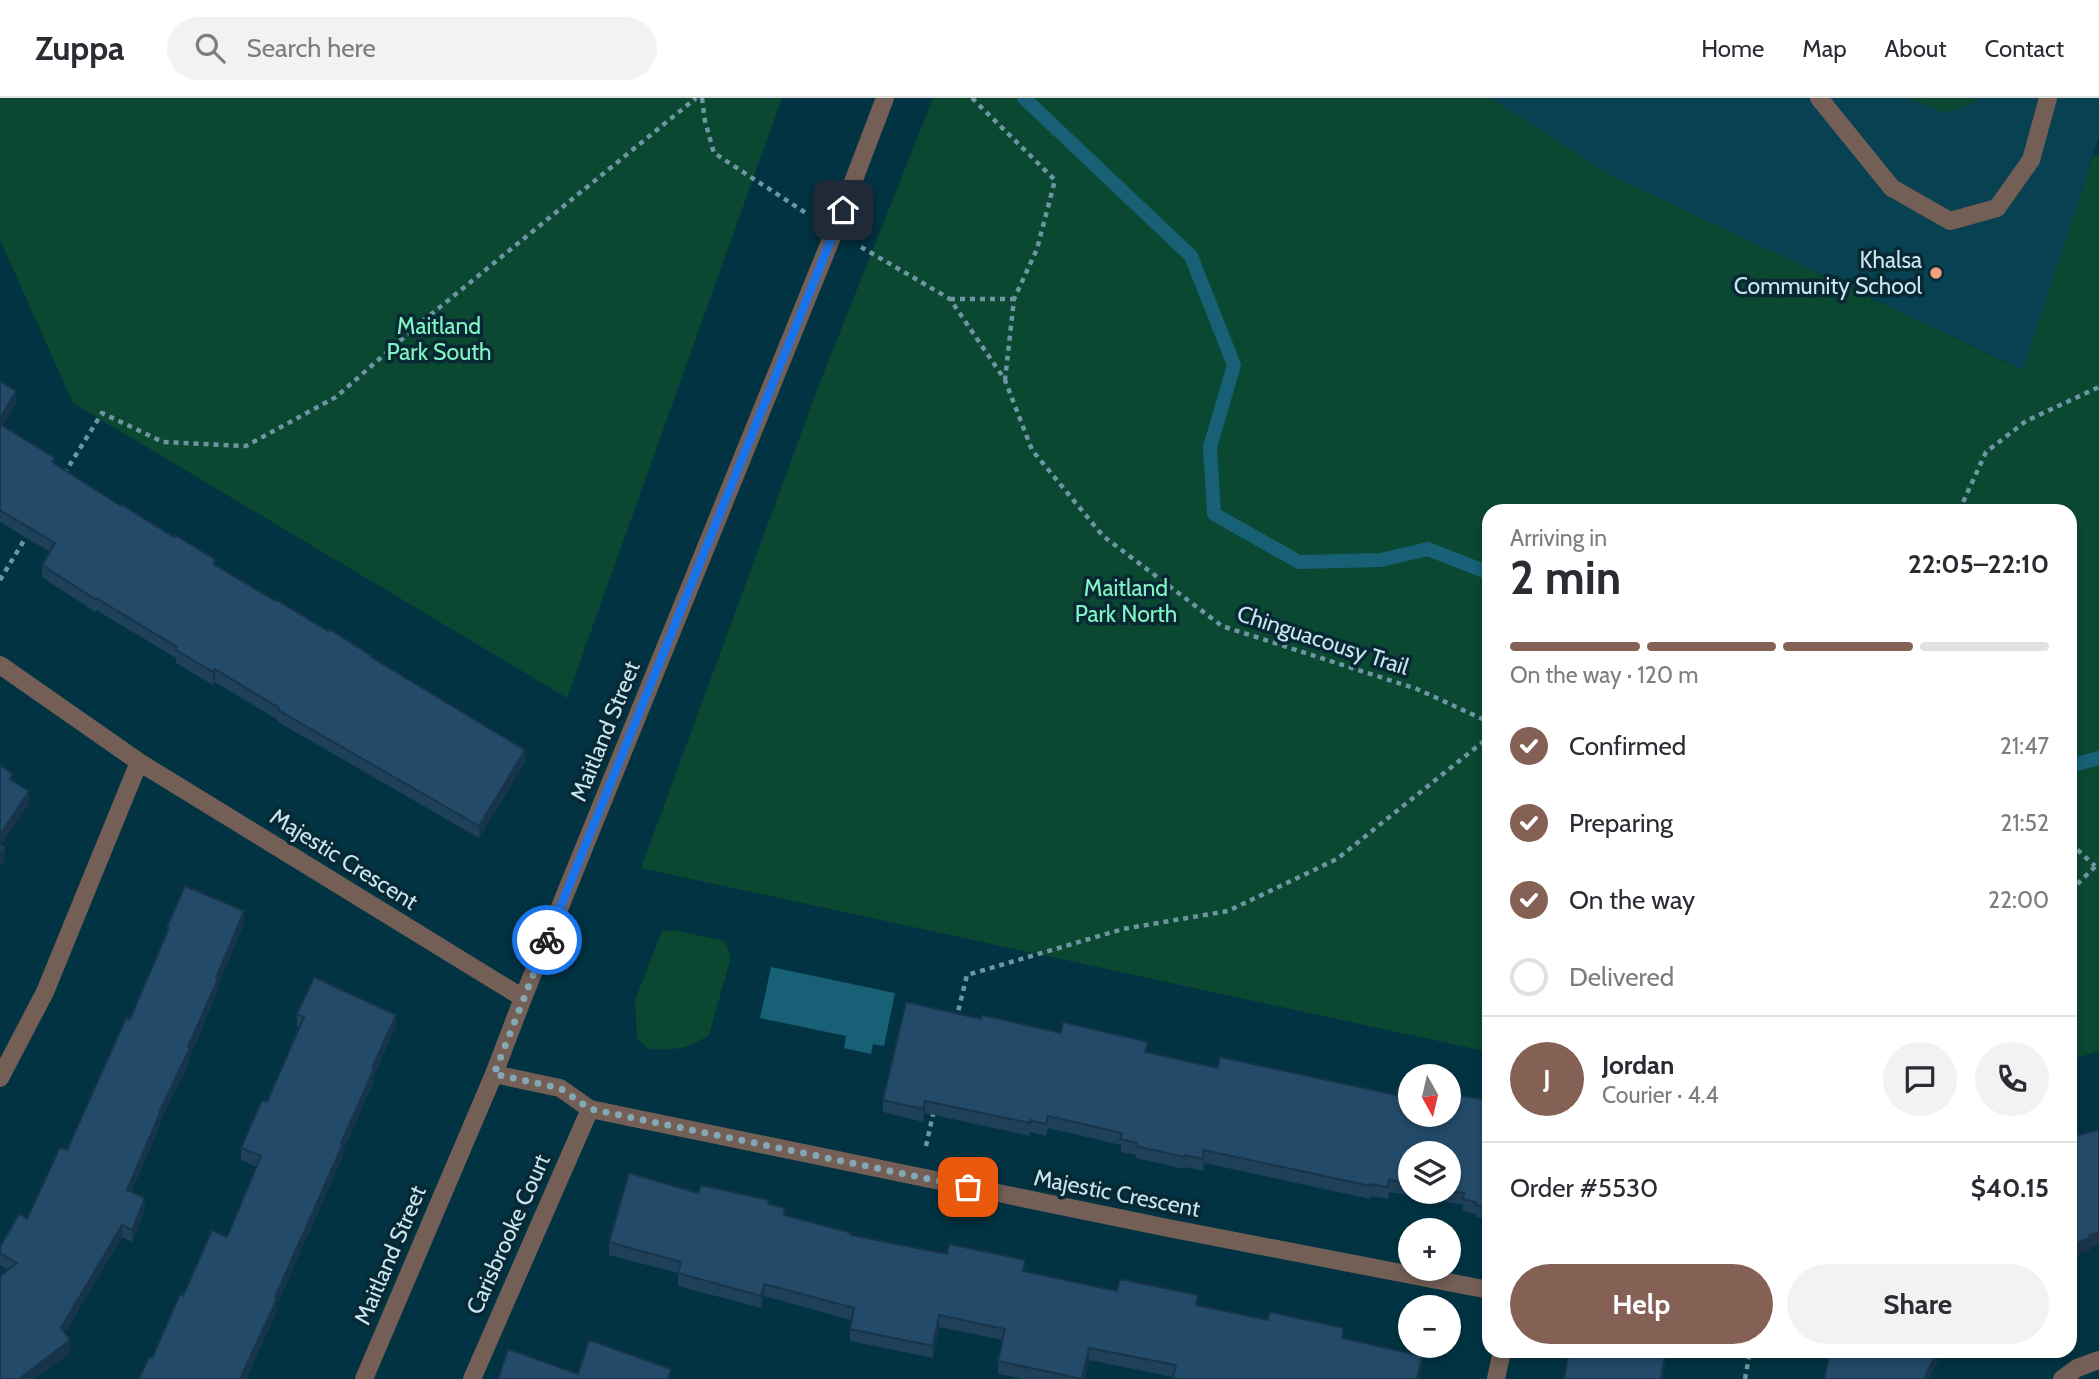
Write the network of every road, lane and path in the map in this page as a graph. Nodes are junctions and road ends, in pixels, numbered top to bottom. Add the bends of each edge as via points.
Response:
1 (696, 98) edge
2 (702, 98) edge
3 (885, 98) edge
4 (972, 98) edge
5 (1819, 98) edge
6 (2048, 98) edge
7 (834, 232) junction
8 (950, 299) junction
9 (1014, 299) junction
10 (1004, 380) junction
11 (2099, 387) edge
12 (58, 484) edge
13 (1962, 504) edge
14 (29, 532) edge
15 (0, 580) edge
16 (0, 665) edge
17 (1482, 719) edge
18 (1482, 743) edge
19 (139, 762) junction
20 (2077, 849) edge
21 (2097, 865) edge
22 (2077, 884) edge
23 (523, 998) junction
24 (954, 1029) edge
25 (494, 1074) junction
26 (0, 1078) edge
27 (590, 1109) junction
28 (934, 1110) edge
29 (918, 1177) junction
30 (1482, 1289) edge
31 (1500, 1358) edge
32 (1750, 1358) edge
33 (2099, 1360) edge
34 (364, 1379) edge
35 (472, 1379) edge
36 (1496, 1379) edge
37 (1745, 1379) edge
38 (2062, 1379) edge

1 - 12 path via 336,397 246,446 163,442 102,413
2 - 7 path, Chinguacousy Trail via 714,153
3 - 7 street, Maitland Street
4 - 9 path, Chinguacousy Trail via 1055,180 1037,249
5 - 6 street via 1892,188 1950,221 1997,208 2031,160
7 - 8 path, Chinguacousy Trail
7 - 23 street, Maitland Street
8 - 9 path
8 - 10 path, Chinguacousy Trail
9 - 10 path, Chinguacousy Trail
10 - 17 path, Chinguacousy Trail via 1031,450 1103,536 1222,626 1417,689
11 - 13 path via 2026,421 1986,452
14 - 15 path
16 - 19 street, Majestic Crescent
18 - 24 path via 1337,859 1228,911 1122,929 967,975
19 - 23 street, Majestic Crescent
19 - 26 street via 45,992
20 - 21 path
21 - 22 path
23 - 25 street, Maitland Street
25 - 27 street, Majestic Crescent via 560,1088
25 - 34 street, Maitland Street
27 - 29 street, Majestic Crescent
27 - 35 street, Carisbrooke Court
28 - 29 path
29 - 30 street, Majestic Crescent
31 - 36 street
32 - 37 path
33 - 38 street

